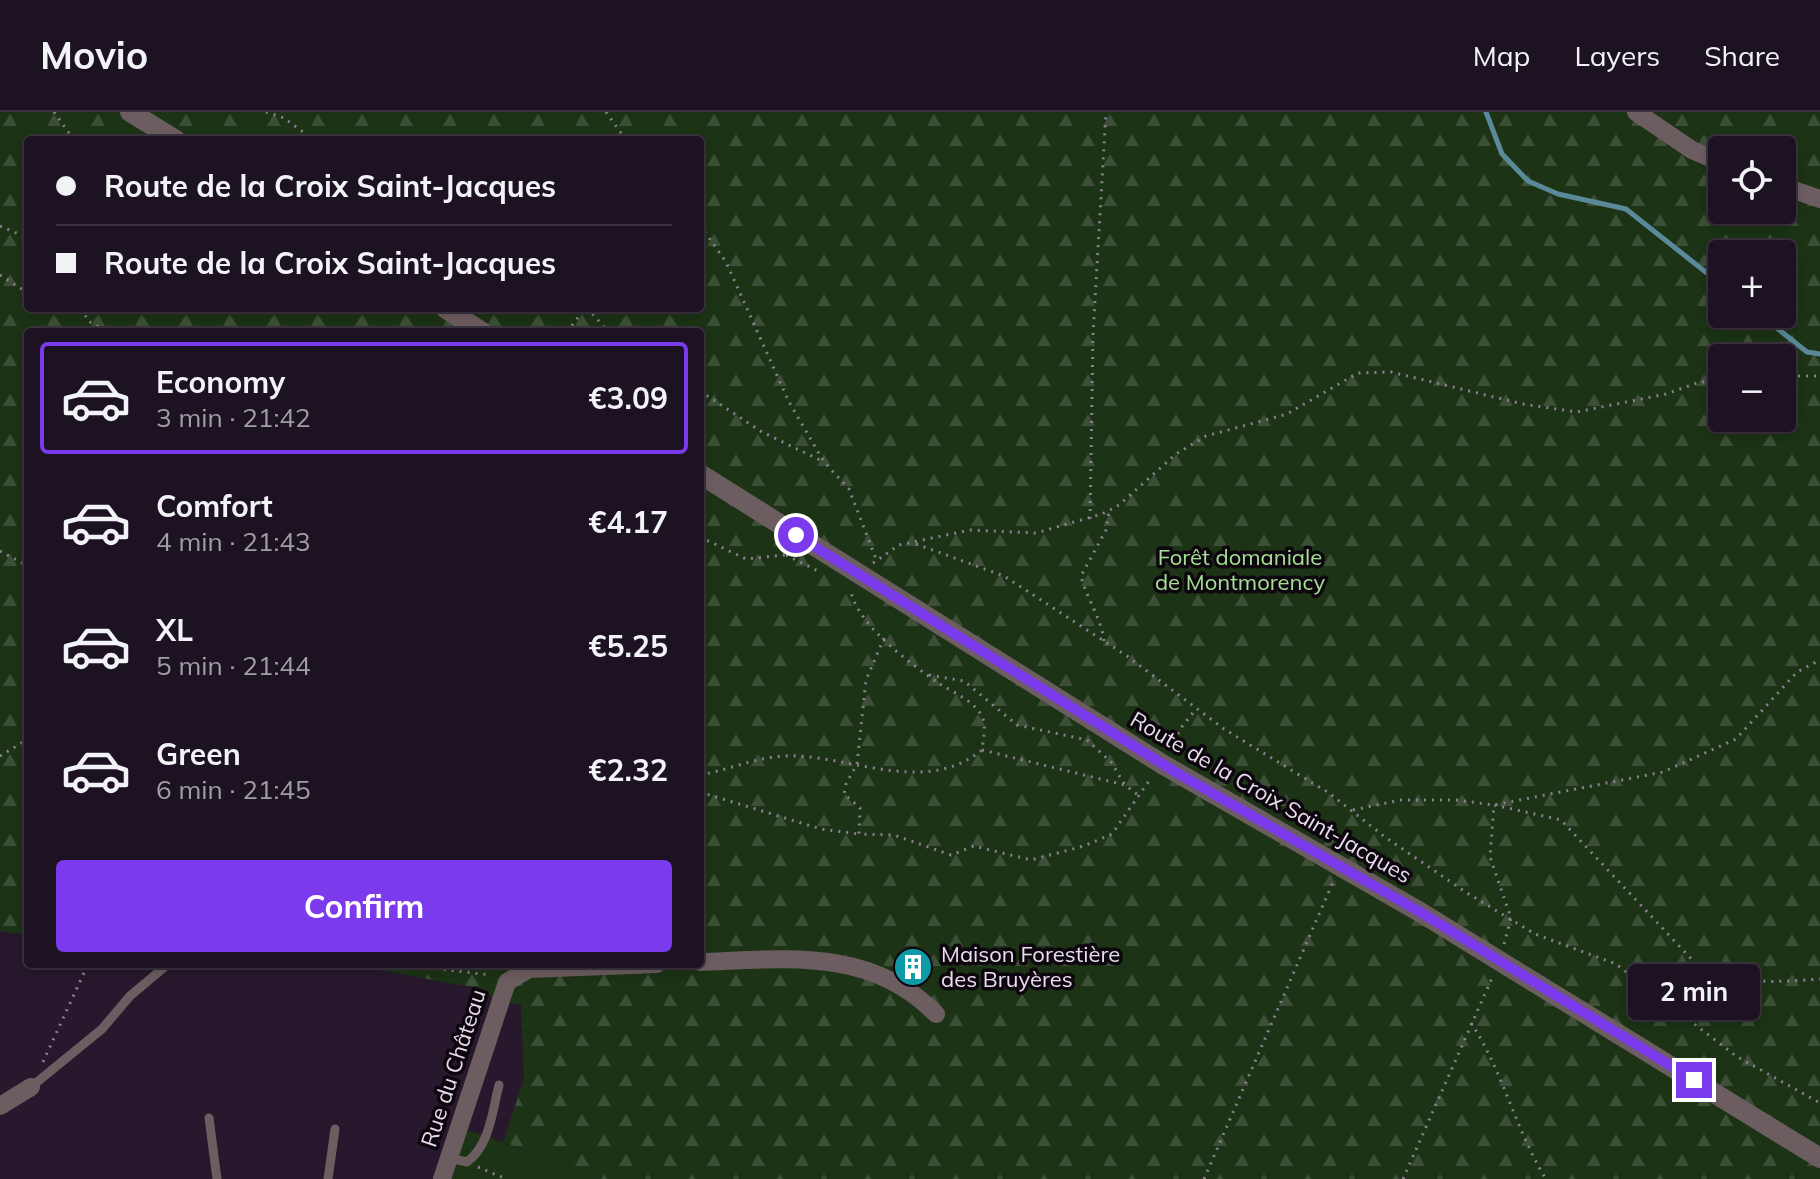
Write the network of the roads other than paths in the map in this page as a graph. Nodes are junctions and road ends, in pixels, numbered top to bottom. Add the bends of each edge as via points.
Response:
1 (130, 112) edge
2 (1636, 112) edge
3 (169, 136) edge
4 (1708, 157) edge
5 (1796, 191) edge
6 (1820, 199) edge
7 (451, 312) edge
8 (476, 328) edge
9 (704, 477) edge
10 (704, 962) edge
11 (163, 968) edge
12 (534, 968) edge
13 (936, 1014) dead end
14 (499, 1085) dead end
15 (31, 1087) joint
16 (0, 1106) edge
17 (209, 1118) dead end
18 (335, 1129) dead end
19 (1820, 1158) edge
20 (458, 1160) junction
21 (217, 1179) edge
22 (328, 1179) edge
23 (442, 1179) edge

1 - 3 street
2 - 4 street
5 - 6 street
7 - 8 street
9 - 19 street, Route de la Croix Saint-Jacques via 821,551 849,578 1500,960
10 - 13 street via 780,959 870,969 916,993
11 - 15 lane via 102,1029
12 - 20 street, Rue du Château via 507,982
14 - 20 lane via 477,1155
15 - 16 street
17 - 21 lane
18 - 22 lane
20 - 23 street, Rue du Château

